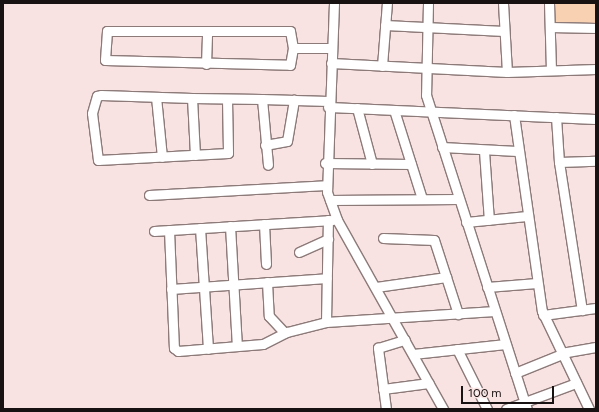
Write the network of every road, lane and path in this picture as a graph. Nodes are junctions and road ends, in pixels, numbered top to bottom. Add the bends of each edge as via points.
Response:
1 (334, 3) edge
2 (387, 3) edge
3 (428, 3) edge
4 (503, 3) edge
5 (549, 3) edge
6 (385, 25) junction
7 (427, 27) junction
8 (550, 27) junction
9 (596, 28) edge
10 (207, 31) junction
11 (504, 31) junction
12 (293, 48) junction
13 (331, 48) junction
14 (206, 64) junction
15 (331, 64) junction
16 (382, 66) junction
17 (425, 69) junction
18 (596, 69) edge
19 (551, 70) junction
20 (507, 72) junction
21 (156, 97) junction
22 (192, 98) junction
23 (227, 98) junction
24 (262, 99) junction
25 (294, 100) junction
26 (328, 104) junction
27 (357, 108) junction
28 (394, 110) junction
29 (430, 112) junction
30 (514, 115) junction
31 (556, 117) junction
32 (596, 119) edge
33 (265, 145) junction
34 (442, 147) junction
35 (484, 151) junction
36 (517, 151) junction
37 (195, 155) junction
38 (162, 157) junction
39 (559, 162) junction
40 (596, 162) edge
41 (326, 163) junction
42 (372, 164) junction
43 (411, 164) junction
44 (268, 165) dead end
45 (326, 185) junction
46 (149, 195) dead end
47 (422, 199) junction
48 (459, 199) junction
49 (330, 200) junction
50 (527, 216) junction
51 (328, 220) junction
52 (338, 220) junction
53 (489, 220) junction
54 (466, 222) junction
55 (264, 224) junction
56 (230, 226) junction
57 (200, 228) junction
58 (169, 230) junction
59 (154, 231) dead end
60 (383, 238) dead end
61 (328, 240) junction
62 (299, 252) dead end
63 (266, 264) dead end
64 (446, 277) junction
65 (327, 278) junction
66 (267, 282) junction
67 (537, 283) junction
68 (234, 285) junction
69 (206, 287) junction
70 (376, 287) junction
71 (487, 287) junction
72 (172, 289) junction
73 (596, 308) edge
74 (582, 310) junction
75 (495, 311) junction
76 (458, 314) junction
77 (543, 314) junction
78 (394, 320) junction
79 (326, 322) junction
80 (284, 333) junction
81 (405, 340) junction
82 (505, 344) junction
83 (237, 346) junction
84 (596, 347) edge
85 (208, 349) junction
86 (456, 349) junction
87 (413, 354) junction
88 (561, 355) junction
89 (515, 373) junction
90 (429, 383) junction
91 (576, 383) junction
92 (383, 389) junction
93 (526, 406) edge
94 (386, 409) edge
95 (443, 409) edge
96 (486, 409) edge
97 (506, 409) edge
98 (589, 409) edge

1 - 13 street
2 - 6 street
3 - 7 street
4 - 11 street
5 - 8 street
6 - 7 street
6 - 16 street
7 - 11 street
7 - 17 street
8 - 9 street
8 - 19 street
10 - 12 street via 290,31
10 - 14 street
10 - 14 street via 105,33 107,63
11 - 20 street
12 - 13 street
12 - 14 street via 290,65
13 - 15 street
15 - 16 street
15 - 26 street
16 - 17 street
17 - 20 street
17 - 29 street via 425,90
18 - 19 street
19 - 20 street
21 - 22 street
21 - 38 street
21 - 38 street via 97,96 92,119 98,160
22 - 23 street
22 - 37 street
23 - 24 street
23 - 37 street via 229,152
24 - 25 street
24 - 33 street
25 - 26 street
25 - 33 street via 287,141
26 - 27 street
26 - 41 street
27 - 28 street
27 - 42 street
28 - 29 street
28 - 43 street
29 - 30 street
29 - 34 street
30 - 31 street
30 - 36 street
31 - 32 street
31 - 39 street
33 - 44 street
34 - 35 street via 472,147
34 - 48 street
35 - 36 street
35 - 53 street
36 - 50 street
37 - 38 street
39 - 40 street
39 - 74 street
41 - 42 street
41 - 45 street
42 - 43 street
43 - 47 street
45 - 46 street
45 - 49 street
47 - 48 street
47 - 49 street
48 - 54 street
49 - 52 street
50 - 53 street
50 - 67 street
51 - 52 street
51 - 55 street
51 - 61 street
52 - 70 street
53 - 54 street
54 - 71 street
55 - 56 street
55 - 63 street
56 - 57 street
56 - 68 street
57 - 58 street
57 - 69 street
58 - 59 street
58 - 72 street
60 - 64 street via 432,239
61 - 62 street
61 - 65 street
64 - 70 street
64 - 76 street
65 - 66 street
65 - 79 street
66 - 68 street
66 - 80 street via 269,316
67 - 71 street
67 - 77 street
68 - 69 street
68 - 83 street
69 - 72 street
69 - 85 street
70 - 78 street
71 - 75 street
72 - 85 street via 174,348 178,351
73 - 74 street
74 - 77 street
75 - 76 street
75 - 82 street
76 - 78 street
77 - 88 street
78 - 79 street
78 - 81 street
79 - 80 street
80 - 83 street via 263,344
81 - 87 street
81 - 92 street via 378,348
82 - 86 street
82 - 89 street
83 - 85 street
84 - 88 street
86 - 87 street
86 - 96 street
87 - 90 street
88 - 89 street
88 - 91 street
89 - 93 street
90 - 92 street
90 - 95 street
91 - 93 street
91 - 98 street
92 - 94 street
93 - 97 street

